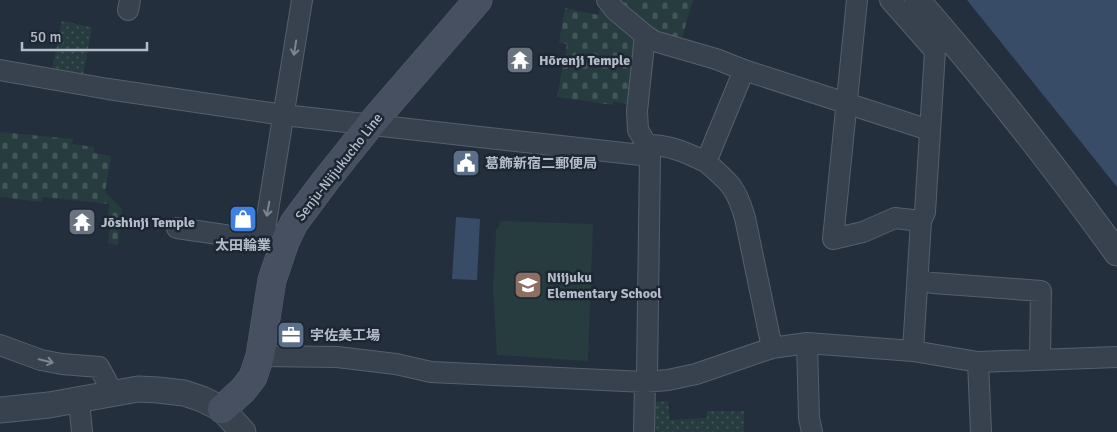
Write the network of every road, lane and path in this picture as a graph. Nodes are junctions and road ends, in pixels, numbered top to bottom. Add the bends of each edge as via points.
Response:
1 (302, 0) edge
2 (478, 0) edge
3 (607, 0) edge
4 (857, 0) edge
5 (890, 0) edge
6 (917, 0) edge
7 (645, 36) junction
8 (0, 70) edge
9 (744, 70) junction
10 (847, 103) junction
11 (284, 115) junction
12 (370, 125) junction
13 (929, 130) junction
14 (649, 151) junction
15 (706, 162) junction
16 (921, 221) junction
17 (177, 228) dead end
18 (285, 242) junction
19 (1117, 253) edge
20 (918, 280) junction
21 (807, 343) junction
22 (0, 345) edge
23 (772, 348) junction
24 (913, 351) junction
25 (260, 356) junction
26 (1117, 357) edge
27 (1040, 359) junction
28 (978, 362) junction
29 (645, 382) junction
30 (113, 393) junction
31 (79, 401) junction
32 (222, 409) junction
33 (0, 410) edge
34 (82, 432) edge
35 (243, 432) edge
36 (644, 432) edge
37 (812, 432) edge
38 (982, 432) edge

1 -> 11 street
2 - 12 main road, Senju-Niijukucho Line
3 - 7 street
4 - 10 street
5 - 13 street via 935,51
6 - 19 street via 1002,101
7 - 9 street
7 - 14 street via 637,111 638,130
8 - 11 street
9 - 10 street
9 - 15 street
10 - 13 street
10 - 16 street via 832,239 863,232 895,218
11 - 12 street
11 -> 18 street via 265,229 268,234
12 - 14 street via 635,154
12 - 18 main road, Senju-Niijukucho Line via 305,207
13 - 16 street via 925,212
14 - 15 street via 658,145 680,150
14 - 29 street
15 - 23 street via 729,181 739,198
16 - 20 street
17 - 18 street
18 - 25 main road, Senju-Niijukucho Line via 272,280
20 - 24 street
20 - 27 street via 1041,291
21 - 23 street
21 - 24 street
21 - 37 street
22 -> 30 street via 41,360 99,367
23 - 29 street via 696,374
24 - 28 street
25 - 29 street via 337,356 431,372
25 - 32 main road, Senju-Niijukucho Line via 253,377
26 - 27 street
27 - 28 street
28 - 38 street
29 - 36 street
30 - 31 street
30 - 32 street via 138,389 184,393
31 - 33 street
31 - 34 street
32 - 35 street

